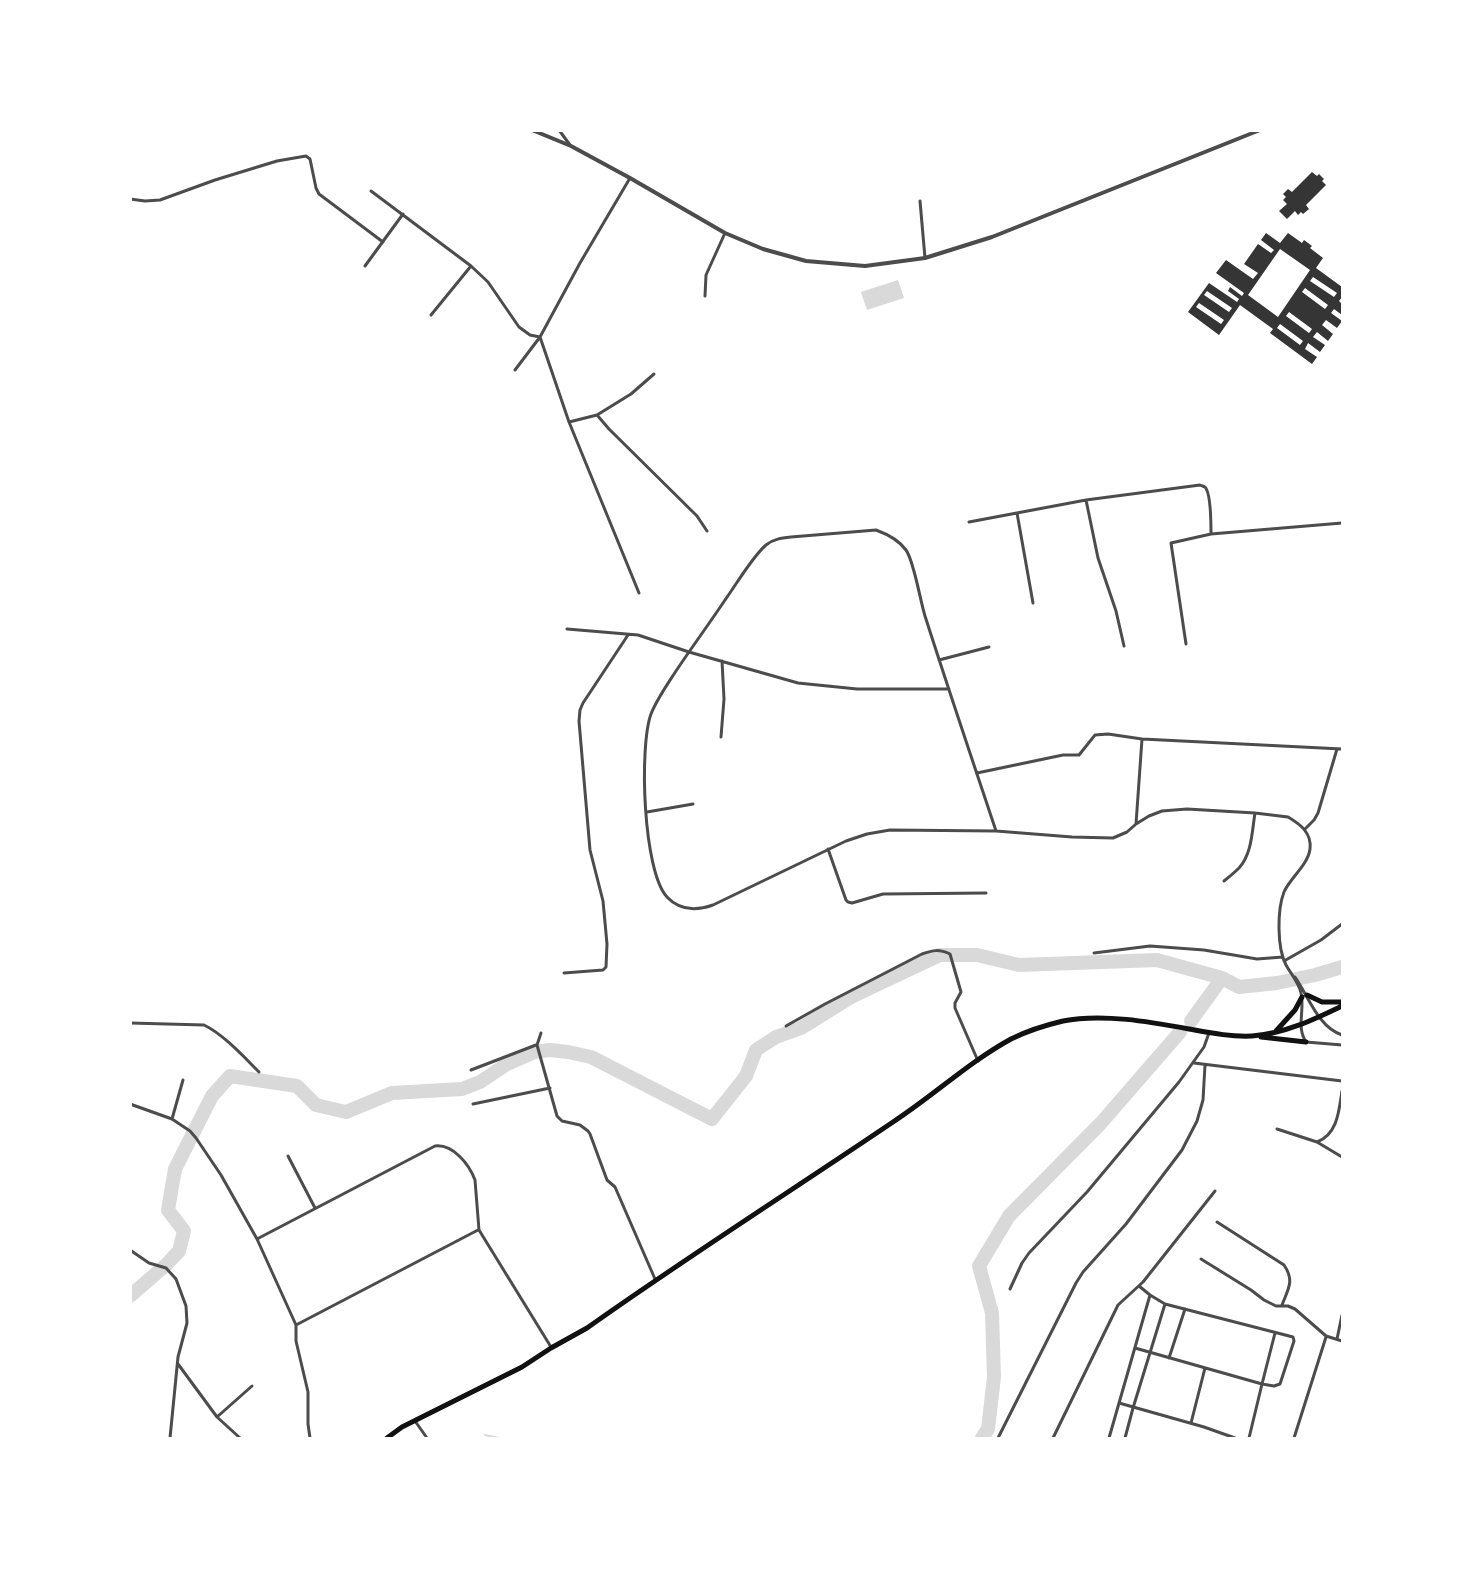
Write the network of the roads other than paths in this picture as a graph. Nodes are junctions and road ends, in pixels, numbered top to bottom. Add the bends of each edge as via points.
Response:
1 (532, 130) edge
2 (559, 130) edge
3 (1260, 130) edge
4 (571, 146) junction
5 (630, 178) junction
6 (371, 191) dead end
7 (130, 199) edge
8 (920, 201) dead end
9 (403, 214) junction
10 (725, 233) junction
11 (383, 242) junction
12 (925, 258) junction
13 (365, 266) dead end
14 (471, 266) junction
15 (705, 296) dead end
16 (431, 315) dead end
17 (540, 337) junction
18 (515, 370) dead end
19 (654, 374) dead end
20 (597, 415) junction
21 (569, 422) junction
22 (1086, 500) junction
23 (1017, 513) junction
24 (969, 522) dead end
25 (1342, 523) edge
26 (707, 531) dead end
27 (1211, 534) junction
28 (639, 593) dead end
29 (1033, 603) dead end
30 (567, 629) dead end
31 (628, 635) junction
32 (1186, 644) dead end
33 (1124, 646) dead end
34 (989, 647) dead end
35 (689, 652) junction
36 (939, 660) junction
37 (722, 661) junction
38 (949, 689) junction
39 (721, 736) dead end
40 (1142, 739) junction
41 (1337, 749) junction
42 (1342, 749) edge
43 (977, 773) junction
44 (693, 804) dead end
45 (647, 812) junction
46 (1255, 813) junction
47 (1136, 824) junction
48 (1305, 829) junction
49 (996, 831) junction
50 (828, 848) junction
51 (1224, 881) dead end
52 (986, 893) dead end
53 (1342, 924) edge
54 (1094, 953) dead end
55 (1284, 959) junction
56 (564, 973) dead end
57 (1303, 993) junction
58 (1342, 1004) edge
59 (1319, 1017) junction
60 (130, 1023) edge
61 (1301, 1024) junction
62 (786, 1026) dead end
63 (541, 1033) dead end
64 (1209, 1033) junction
65 (1274, 1033) junction
66 (1342, 1035) edge
67 (1254, 1036) junction
68 (1306, 1042) junction
69 (1342, 1046) edge
70 (538, 1047) junction
71 (978, 1061) junction
72 (1194, 1063) junction
73 (1205, 1065) junction
74 (471, 1070) dead end
75 (259, 1072) dead end
76 (183, 1080) dead end
77 (1342, 1081) edge
78 (550, 1088) junction
79 (1342, 1091) edge
80 (130, 1104) edge
81 (473, 1104) dead end
82 (172, 1119) junction
83 (1337, 1120) junction
84 (1342, 1121) edge
85 (1277, 1130) dead end
86 (1317, 1142) junction
87 (288, 1156) dead end
88 (1342, 1156) edge
89 (1215, 1191) dead end
90 (315, 1208) junction
91 (1217, 1221) dead end
92 (479, 1230) junction
93 (257, 1239) junction
94 (130, 1250) edge
95 (1201, 1259) dead end
96 (656, 1281) junction
97 (1139, 1286) junction
98 (1010, 1289) dead end
99 (1150, 1295) junction
100 (1165, 1304) junction
101 (1282, 1305) junction
102 (1185, 1309) junction
103 (1342, 1315) edge
104 (296, 1325) junction
105 (1275, 1333) junction
106 (1326, 1336) junction
107 (1337, 1340) junction
108 (1342, 1341) edge
109 (551, 1348) junction
110 (1135, 1348) junction
111 (1150, 1353) junction
112 (1169, 1358) junction
113 (177, 1363) junction
114 (1205, 1368) junction
115 (1262, 1384) junction
116 (252, 1386) dead end
117 (1119, 1403) junction
118 (1133, 1407) junction
119 (217, 1417) junction
120 (415, 1421) junction
121 (1191, 1423) junction
122 (170, 1438) edge
123 (240, 1438) edge
124 (309, 1438) edge
125 (387, 1438) edge
126 (428, 1438) edge
127 (998, 1438) edge
128 (1053, 1438) edge
129 (1109, 1438) edge
130 (1125, 1438) edge
131 (1235, 1438) edge
132 (1249, 1438) edge
133 (1294, 1438) edge

1 - 4 street
2 - 4 street
3 - 12 street via 992,237
4 - 5 street
5 - 10 street
5 - 17 street
6 - 9 street
7 - 11 street via 160,200 277,161 306,156 319,194
8 - 12 street
9 - 11 street
9 - 14 street
10 - 12 street via 806,261 865,266
10 - 15 street via 706,275
11 - 13 street
14 - 16 street
14 - 17 street via 488,282 519,327
17 - 18 street
17 - 21 street
19 - 20 street
20 - 21 street
20 - 26 street via 697,516
21 - 28 street
22 - 23 street
22 - 27 street via 1200,485 1207,490
22 - 33 street
23 - 24 street
23 - 29 street
25 - 27 street
27 - 32 street via 1171,543
30 - 31 street
31 - 35 street
31 - 56 street via 583,703 579,721 590,850 603,901 606,967
34 - 36 street
35 - 36 street via 768,543 779,538 876,530 888,534 907,551
35 - 37 street
35 - 45 street via 657,700 646,729
36 - 38 street
37 - 38 street via 798,683 857,690
37 - 39 street
38 - 43 street
40 - 41 street
40 - 43 street via 1095,735 1079,756 1063,755
40 - 47 street
41 - 42 street
41 - 48 street via 1318,813
43 - 49 street
44 - 45 street
45 - 50 street via 657,879 668,898 691,909 713,905
46 - 47 street via 1162,811
46 - 48 street via 1288,817
46 - 51 street via 1248,851 1240,867
47 - 49 street via 1113,838
48 - 55 street via 1310,850 1280,904 1279,935
49 - 50 street via 890,830
50 - 52 street via 846,900 852,903 884,894
53 - 55 street
54 - 55 street via 1150,946
55 - 57 street
57 - 58 main road via 1322,1002
57 - 59 street
57 - 61 street
57 - 65 main road via 1295,1010
58 - 59 main road
59 - 61 main road
59 - 66 street
60 - 75 street via 204,1025
61 - 65 main road
61 - 68 street
62 - 71 street via 928,952 939,950 950,956 958,978 961,993 955,1008
63 - 70 street
64 - 67 main road
64 - 71 main road via 1127,1020 1064,1021 1013,1038
64 - 72 street
65 - 67 main road
67 - 68 main road
68 - 69 street
70 - 74 street
70 - 78 street
71 - 96 main road
72 - 73 street
72 - 98 street via 1087,1192 1029,1253
73 - 77 street
73 - 127 street via 1203,1100 1182,1150 1126,1224 1083,1272
76 - 82 street
78 - 81 street
78 - 96 street via 559,1119 584,1127 590,1134 607,1180 615,1186
79 - 83 street
80 - 82 street
82 - 93 street via 196,1138
83 - 84 street
83 - 86 street
85 - 86 street
86 - 88 street
87 - 90 street
89 - 97 street
90 - 92 street via 443,1145 455,1152 473,1174
90 - 93 street
91 - 101 street via 1284,1265 1290,1273 1290,1283
92 - 104 street
92 - 109 street
93 - 104 street
94 - 113 street via 155,1266 164,1266 176,1279 186,1306 187,1323
95 - 101 street via 1264,1300
96 - 109 main road
97 - 99 street
97 - 128 street via 1115,1310
99 - 100 street
99 - 110 street
100 - 102 street
100 - 111 street
101 - 106 street via 1295,1310
102 - 105 street
102 - 112 street
103 - 107 street
104 - 124 street via 308,1392
105 - 115 street
105 - 115 street via 1293,1337 1294,1341 1280,1384
106 - 107 street
106 - 133 street
107 - 108 street
109 - 120 main road via 522,1367
110 - 111 street
110 - 117 street
111 - 112 street
111 - 118 street
112 - 114 street
113 - 119 street
113 - 122 street
114 - 115 street
114 - 121 street
115 - 132 street
116 - 119 street
117 - 118 street
117 - 129 street
118 - 121 street
118 - 130 street
119 - 123 street
120 - 125 main road
120 - 126 street
121 - 131 street

